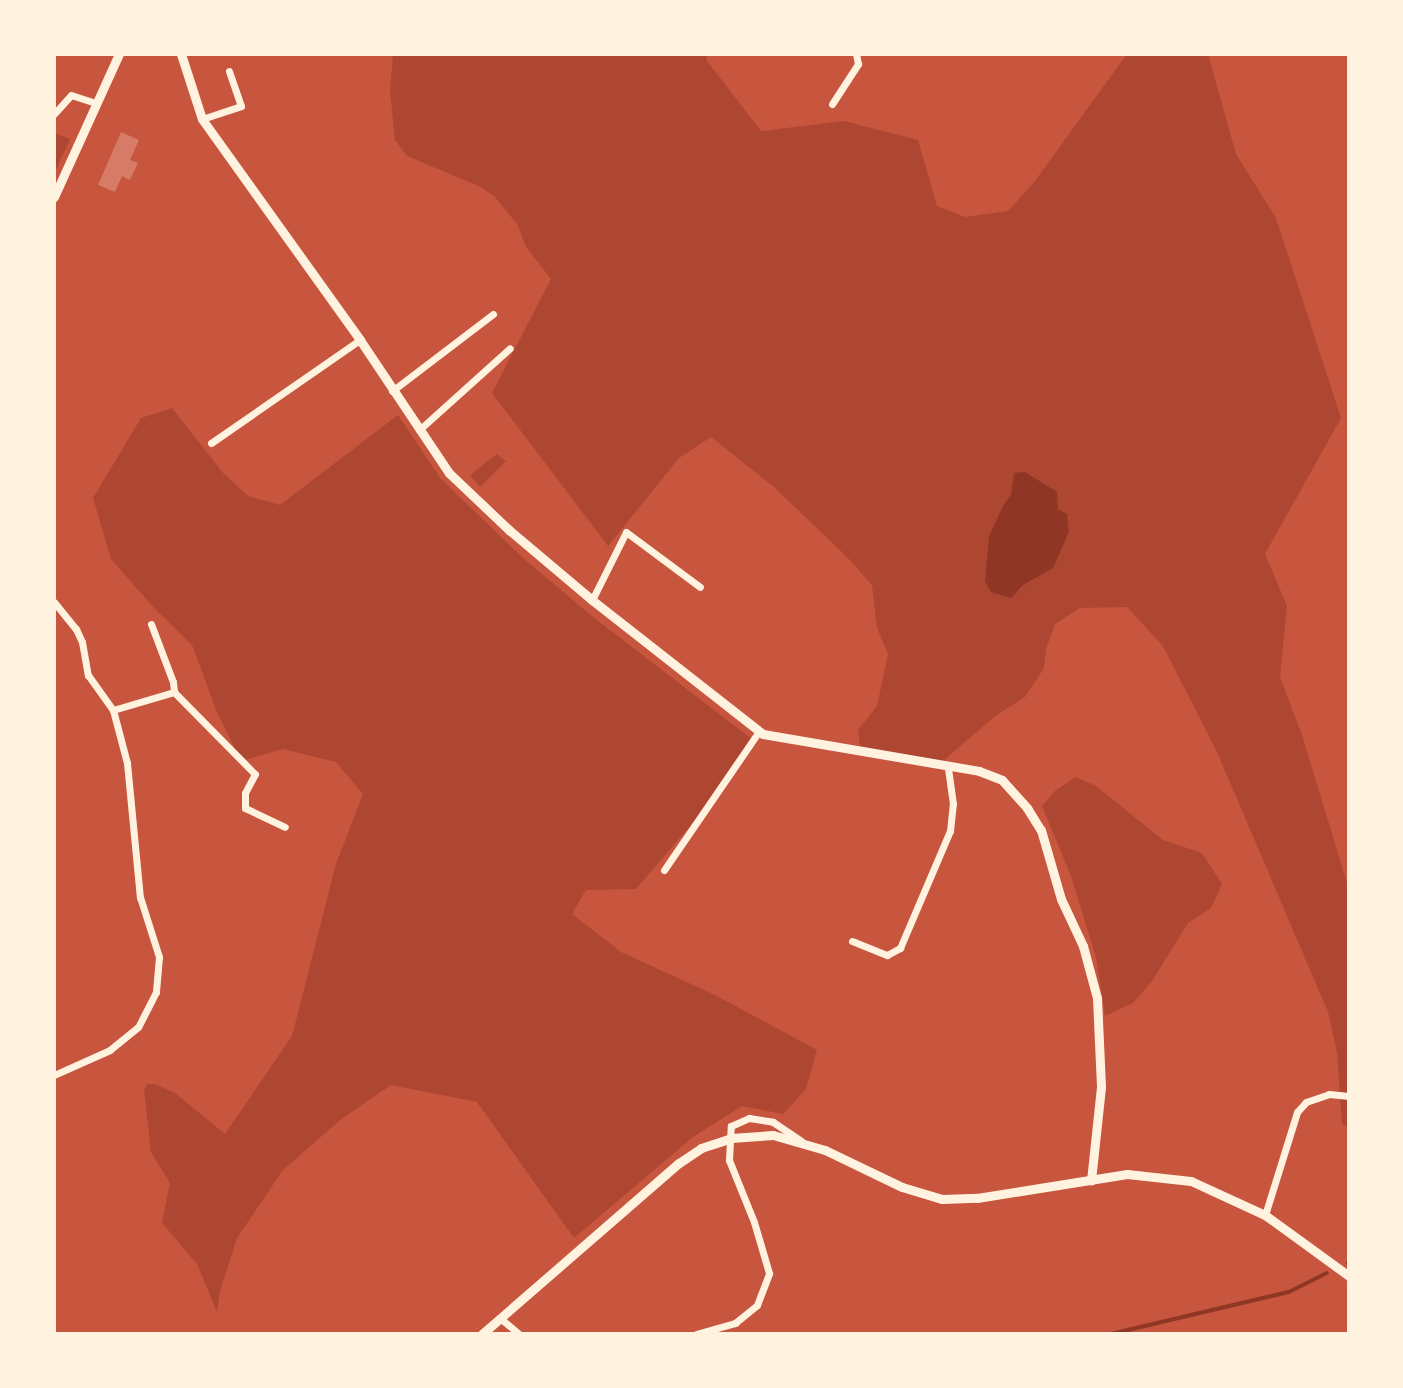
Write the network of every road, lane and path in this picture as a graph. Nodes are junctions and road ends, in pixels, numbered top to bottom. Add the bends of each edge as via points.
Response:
1 (119, 54) edge
2 (181, 54) edge
3 (856, 54) edge
4 (229, 71) dead end
5 (96, 103) junction
6 (832, 104) dead end
7 (54, 114) edge
8 (202, 119) junction
9 (54, 197) edge
10 (493, 314) dead end
11 (360, 340) junction
12 (510, 348) dead end
13 (392, 391) junction
14 (419, 430) junction
15 (211, 443) dead end
16 (699, 587) dead end
17 (592, 600) junction
18 (54, 602) edge
19 (151, 624) dead end
20 (174, 692) junction
21 (113, 710) junction
22 (759, 731) junction
23 (948, 767) junction
24 (285, 827) dead end
25 (664, 870) dead end
26 (852, 942) dead end
27 (54, 1075) edge
28 (1349, 1096) edge
29 (731, 1138) junction
30 (803, 1142) junction
31 (1091, 1180) junction
32 (1265, 1215) junction
33 (1349, 1276) edge
34 (500, 1318) junction
35 (482, 1334) edge
36 (519, 1334) edge
37 (696, 1334) edge

1 - 5 street
2 - 8 street
3 - 6 street via 858,64
4 - 8 street via 240,106
5 - 7 street via 71,95
5 - 9 street
8 - 11 street
10 - 13 street
11 - 13 street
11 - 15 street
12 - 14 street
13 - 14 street
14 - 17 street via 449,473
16 - 17 street via 626,532
17 - 22 street
18 - 21 street via 76,629 88,675
19 - 20 street
20 - 21 street
20 - 24 street via 255,774 244,793 245,808
21 - 27 street via 127,763 140,897 159,957 156,992 138,1027 110,1050
22 - 23 street
22 - 25 street
23 - 26 street via 953,804 950,831 900,948 887,955
23 - 31 street via 1002,780 1027,808 1041,830 1061,899 1083,946 1097,998 1101,1087
28 - 32 street via 1329,1094 1306,1102 1297,1112
29 - 30 street via 773,1135
29 - 30 street via 732,1126 749,1118 773,1122
29 - 34 street via 701,1148 679,1163
29 - 37 street via 729,1160 769,1273 757,1305 735,1323
30 - 31 street via 902,1187 942,1199
31 - 32 street via 1127,1174 1191,1181
32 - 33 street
34 - 35 street
34 - 36 street

